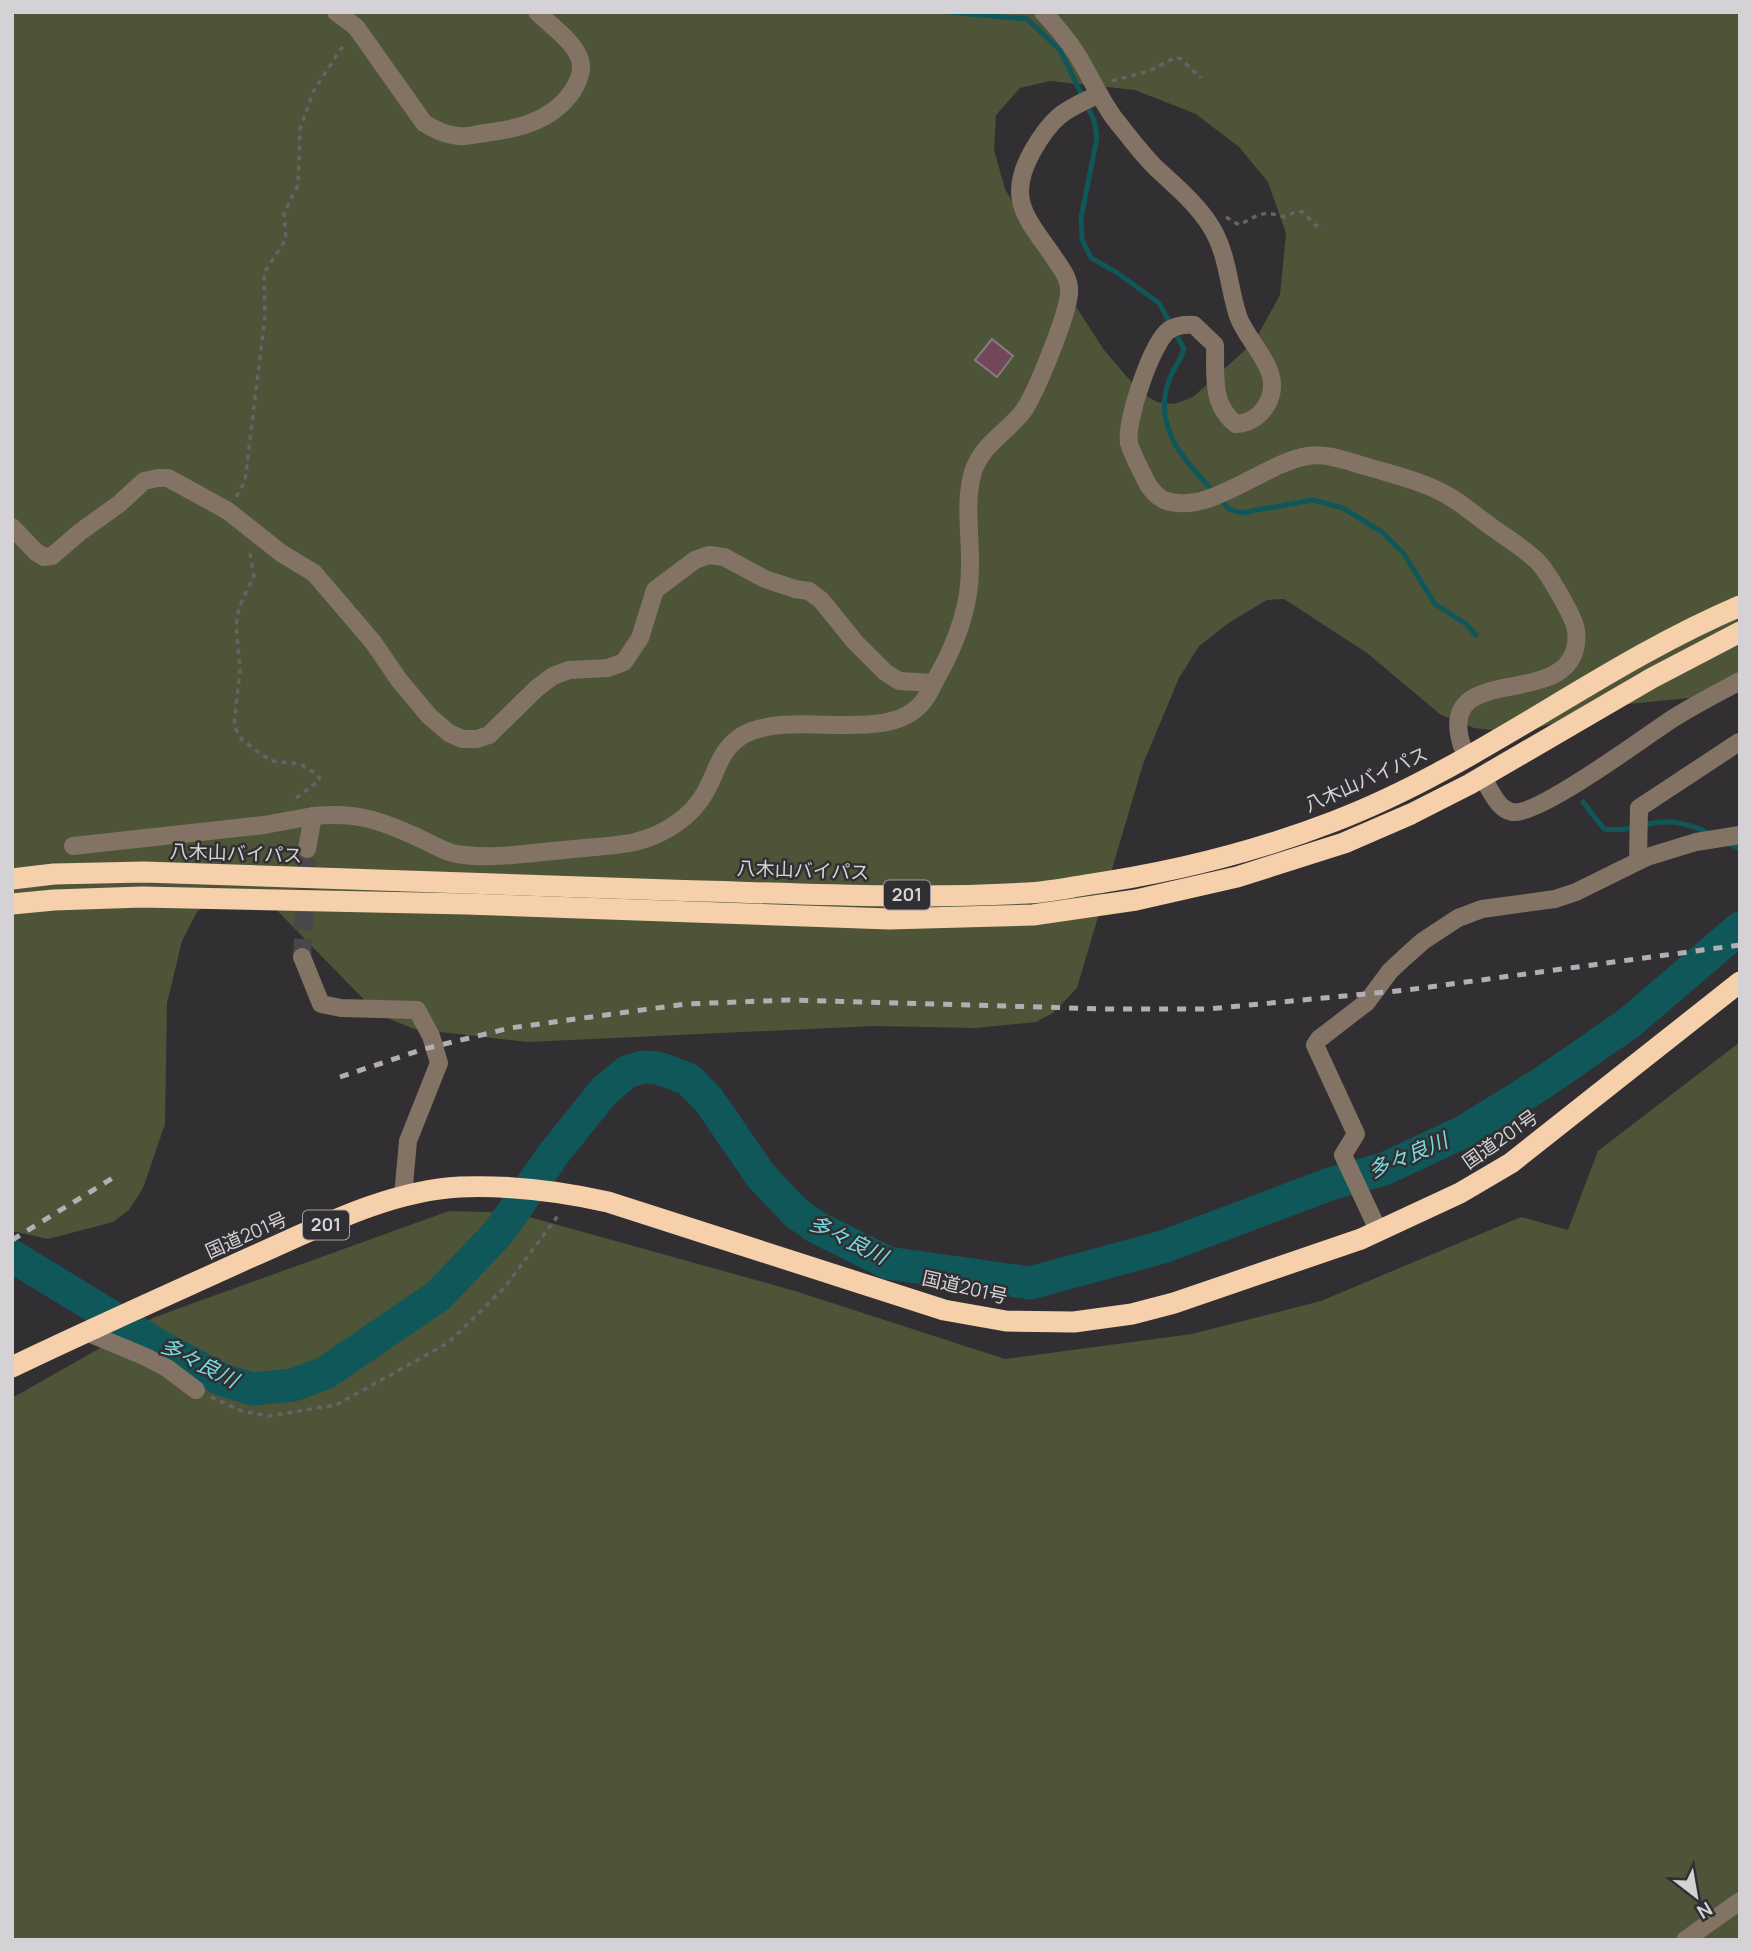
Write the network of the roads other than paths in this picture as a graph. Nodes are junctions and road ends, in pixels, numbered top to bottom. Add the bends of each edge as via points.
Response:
1 (336, 12) edge
2 (537, 12) edge
3 (1043, 12) edge
4 (1096, 92) junction
5 (12, 527) edge
6 (1740, 607) edge
7 (1740, 632) edge
8 (1740, 681) edge
9 (934, 683) junction
10 (1739, 742) edge
11 (1462, 746) dead end
12 (1487, 785) dead end
13 (313, 816) junction
14 (1740, 835) edge
15 (73, 846) dead end
16 (307, 849) tunnel mouth
17 (1638, 861) junction
18 (12, 879) edge
19 (12, 904) edge
20 (302, 957) tunnel mouth
21 (1740, 982) edge
22 (403, 1196) junction
23 (1379, 1232) junction
24 (86, 1332) junction
25 (12, 1367) edge
26 (196, 1390) road end
27 (1740, 1901) edge
28 (1685, 1940) edge

1 - 2 street via 356,27 424,123 440,133 461,136 532,123 556,109 574,89 582,73 580,59
3 - 4 street via 1081,61
4 - 9 street via 1056,116 1022,174 1021,209 1068,277 1070,292 1065,316 1031,397 1022,413 980,455 972,473 968,503 971,572 954,646
4 - 11 street via 1153,164 1209,223 1228,269 1237,313 1272,379 1270,400 1262,413 1248,423 1236,424 1218,403 1215,345 1194,325 1168,331 1159,340 1131,408 1129,441 1150,489 1162,499 1200,502 1309,455 1396,475 1444,494 1539,564 1575,624 1573,656 1552,677 1487,692 1465,702 1456,728
5 - 9 street via 36,552 52,556 144,481 167,478 228,511 314,573 429,716 462,739 489,735 553,676 624,662 640,638 655,590 709,555 724,557 765,579 809,591 885,672 899,681
6 - 18 highway, 八木山バイパス / 201 via 1638,658 1446,768 1335,821 1227,856 1129,879 1031,893 888,895 144,872
7 - 19 highway, 201 via 1411,814 1344,843 1237,877 1136,900 1033,915 889,919 142,897
8 - 12 street via 1528,809 1513,812 1500,806
9 - 13 street via 922,704 900,718 876,724 752,730 731,743 696,808 678,823 636,842 490,857 453,853 379,820 338,813
10 - 17 street via 1639,808
13 - 15 street
13 - 16 street
14 - 17 street via 1696,842
17 - 23 street via 1555,899 1482,909 1458,918 1405,957 1367,1002 1319,1039 1315,1045 1356,1134 1343,1155
20 - 22 street via 321,1004 341,1009 417,1010 431,1035 439,1063 408,1141
21 - 23 highway, 国道201号 / 201 via 1511,1163
22 - 23 highway, 国道201号 / 201 via 458,1187 566,1193 607,1202 944,1310 1006,1321 1074,1322 1132,1314
22 - 24 highway, 国道201号 / 201 via 359,1210
24 - 25 highway, 国道201号 / 201
24 - 26 street via 167,1368
27 - 28 street

